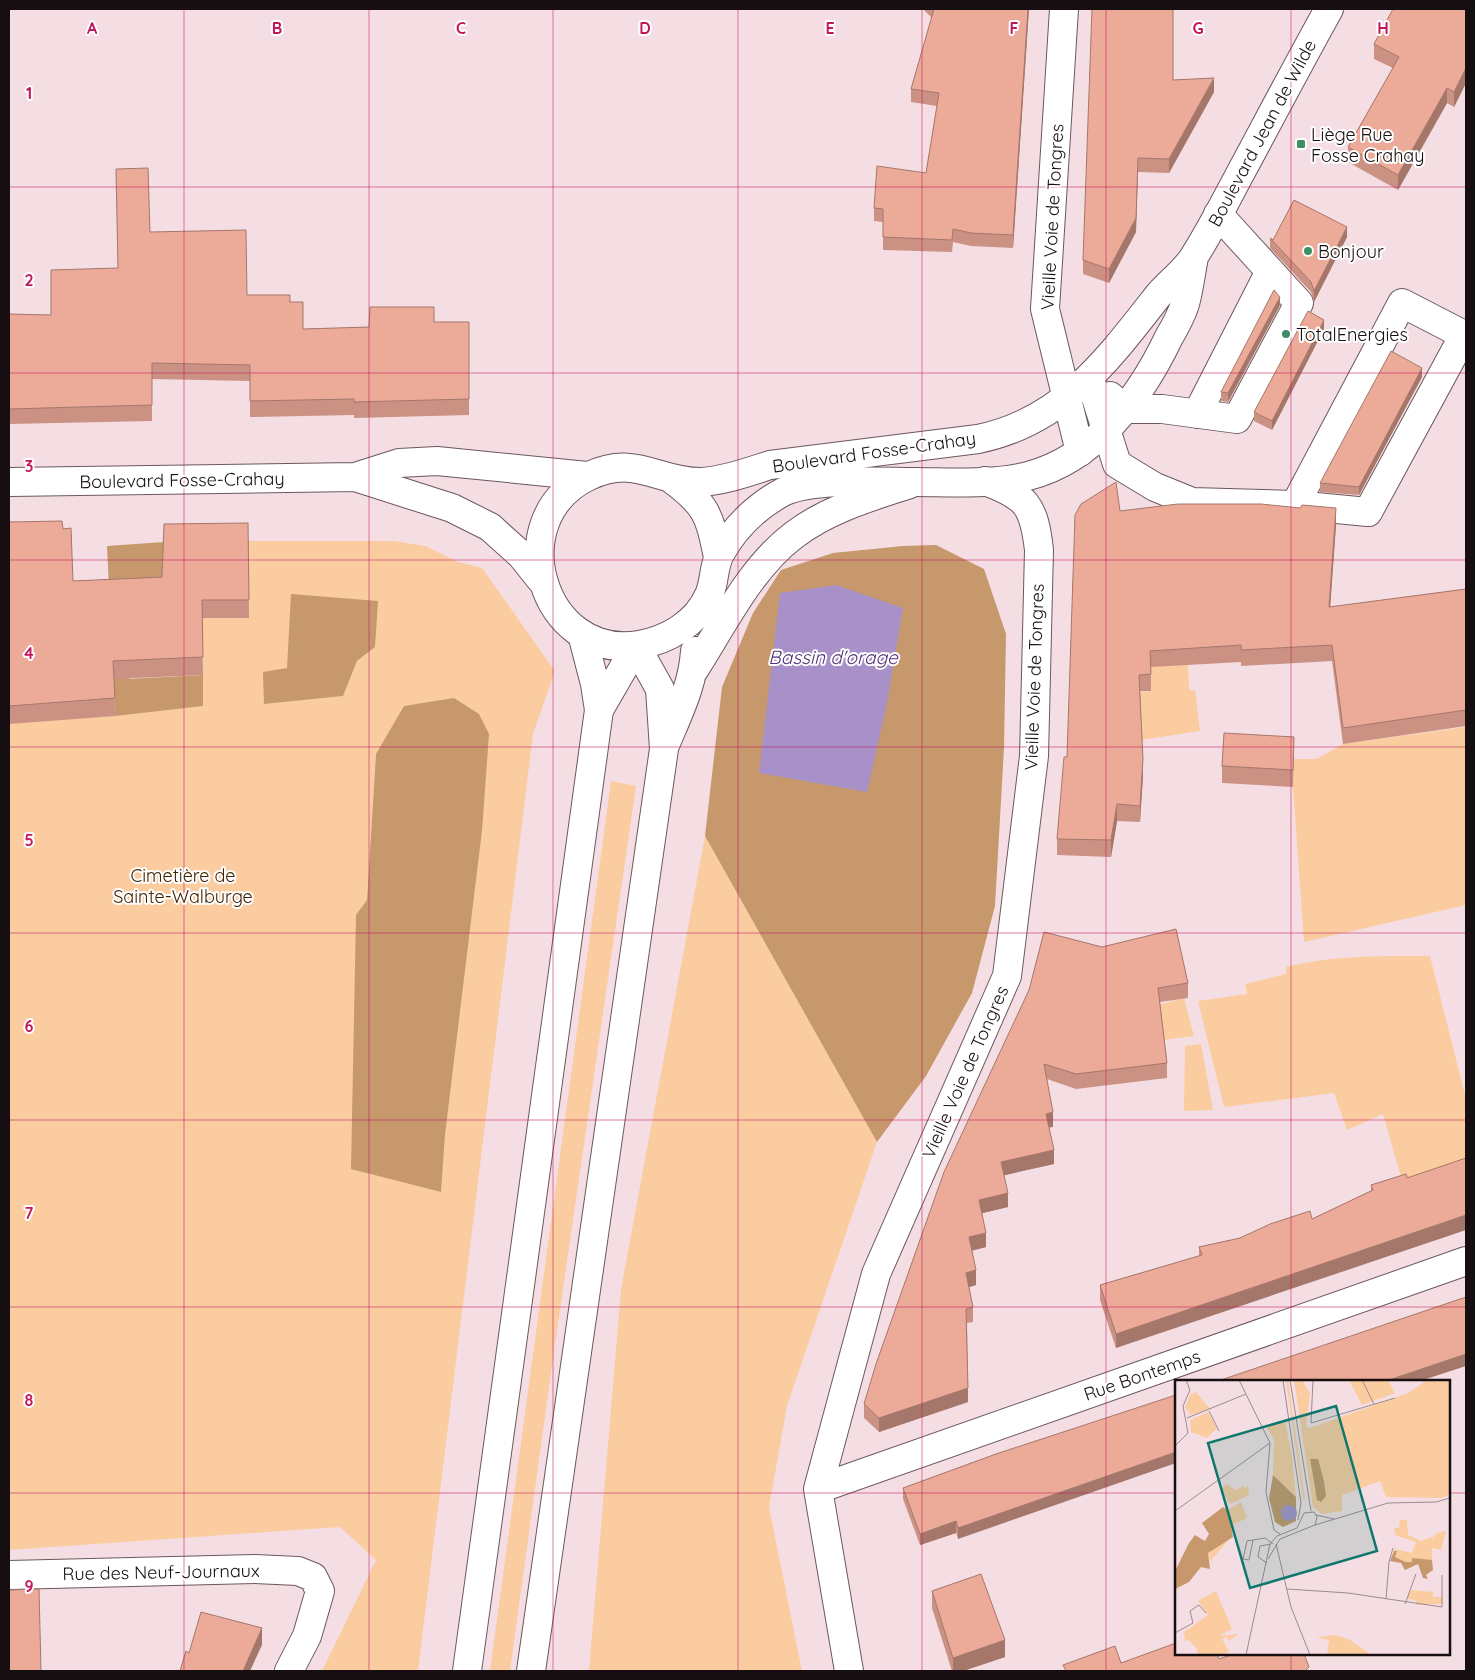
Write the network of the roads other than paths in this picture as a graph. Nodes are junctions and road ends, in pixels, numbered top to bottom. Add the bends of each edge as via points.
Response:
1 (1064, 9) edge
2 (1329, 9) edge
3 (1218, 214) junction
4 (1194, 257) junction
5 (1270, 271) junction
6 (1090, 378) junction
7 (1068, 396) junction
8 (1125, 409) junction
9 (1197, 414) junction
10 (1105, 429) junction
11 (1080, 452) junction
12 (587, 476) junction
13 (1027, 476) joint
14 (355, 477) junction
15 (670, 478) junction
16 (985, 480) junction
17 (9, 482) edge
18 (916, 482) junction
19 (1295, 505) junction
20 (718, 557) junction
21 (541, 580) junction
22 (691, 622) junction
23 (582, 634) junction
24 (636, 646) junction
25 (694, 670) junction
26 (598, 710) junction
27 (664, 749) junction
28 (1466, 1261) edge
29 (818, 1489) junction
30 (9, 1575) edge
31 (289, 1671) edge
32 (467, 1671) edge
33 (531, 1671) edge
34 (849, 1671) edge

1 - 7 street, Vieille Voie de Tongres via 1045,309
2 - 3 street, Boulevard Jean de Wilde
3 - 4 street, Boulevard Jean de Wilde
3 - 5 street
4 - 6 street, Boulevard Jean de Wilde via 1158,295 1118,348
4 - 8 street, Boulevard Jean de Wilde via 1184,307 1144,385
5 - 9 street
5 - 9 street via 1299,303 1238,419
6 - 7 street, Boulevard Jean de Wilde
6 - 8 street
6 - 10 street
7 - 11 street, Vieille Voie de Tongres
7 - 15 street, Boulevard Fosse-Crahay via 1037,418 1000,434 770,465 700,482
8 - 9 street via 1162,409
8 - 10 street, Boulevard Jean de Wilde
10 - 11 street, Boulevard Jean de Wilde
10 - 19 street via 1117,464 1156,487 1192,502
11 - 13 street, Boulevard Jean de Wilde via 1063,463
12 - 14 street, Boulevard Fosse-Crahay via 437,461 398,463
12 - 15 street, Boulevard Fosse-Crahay via 615,467 643,468
12 - 21 street, Boulevard Fosse-Crahay via 564,493 547,516 538,549
13 - 16 street, Boulevard Fosse-Crahay
14 - 17 street, Boulevard Fosse-Crahay
14 - 21 street, Boulevard Fosse-Crahay via 452,508 490,527 521,555
15 - 20 street, Boulevard Fosse-Crahay via 694,495 710,519
16 - 18 street, Boulevard Fosse-Crahay
16 - 29 street, Vieille Voie de Tongres via 1010,490 1028,507 1036,521 1039,550 1034,756 1007,976 876,1274
18 - 20 street, Boulevard Fosse-Crahay via 862,481 787,490 751,514
18 - 25 street via 863,499 794,535 755,577
19 - 19 street via 1368,512 1464,336 1402,303
20 - 22 street, Boulevard Fosse-Crahay via 709,595
21 - 23 street, Boulevard Fosse-Crahay via 558,613
22 - 24 street, Boulevard Fosse-Crahay via 662,640
22 - 25 street via 695,637
23 - 24 street, Boulevard Fosse-Crahay via 609,644
23 - 26 street
24 - 26 street
24 - 27 street via 660,689
25 - 27 street
26 - 32 street
27 - 33 street
28 - 29 street, Rue Bontemps
29 - 34 street, Vieille Voie de Tongres
30 - 31 street, Rue des Neuf-Journaux via 255,1569 298,1571 313,1577 320,1591 307,1636

